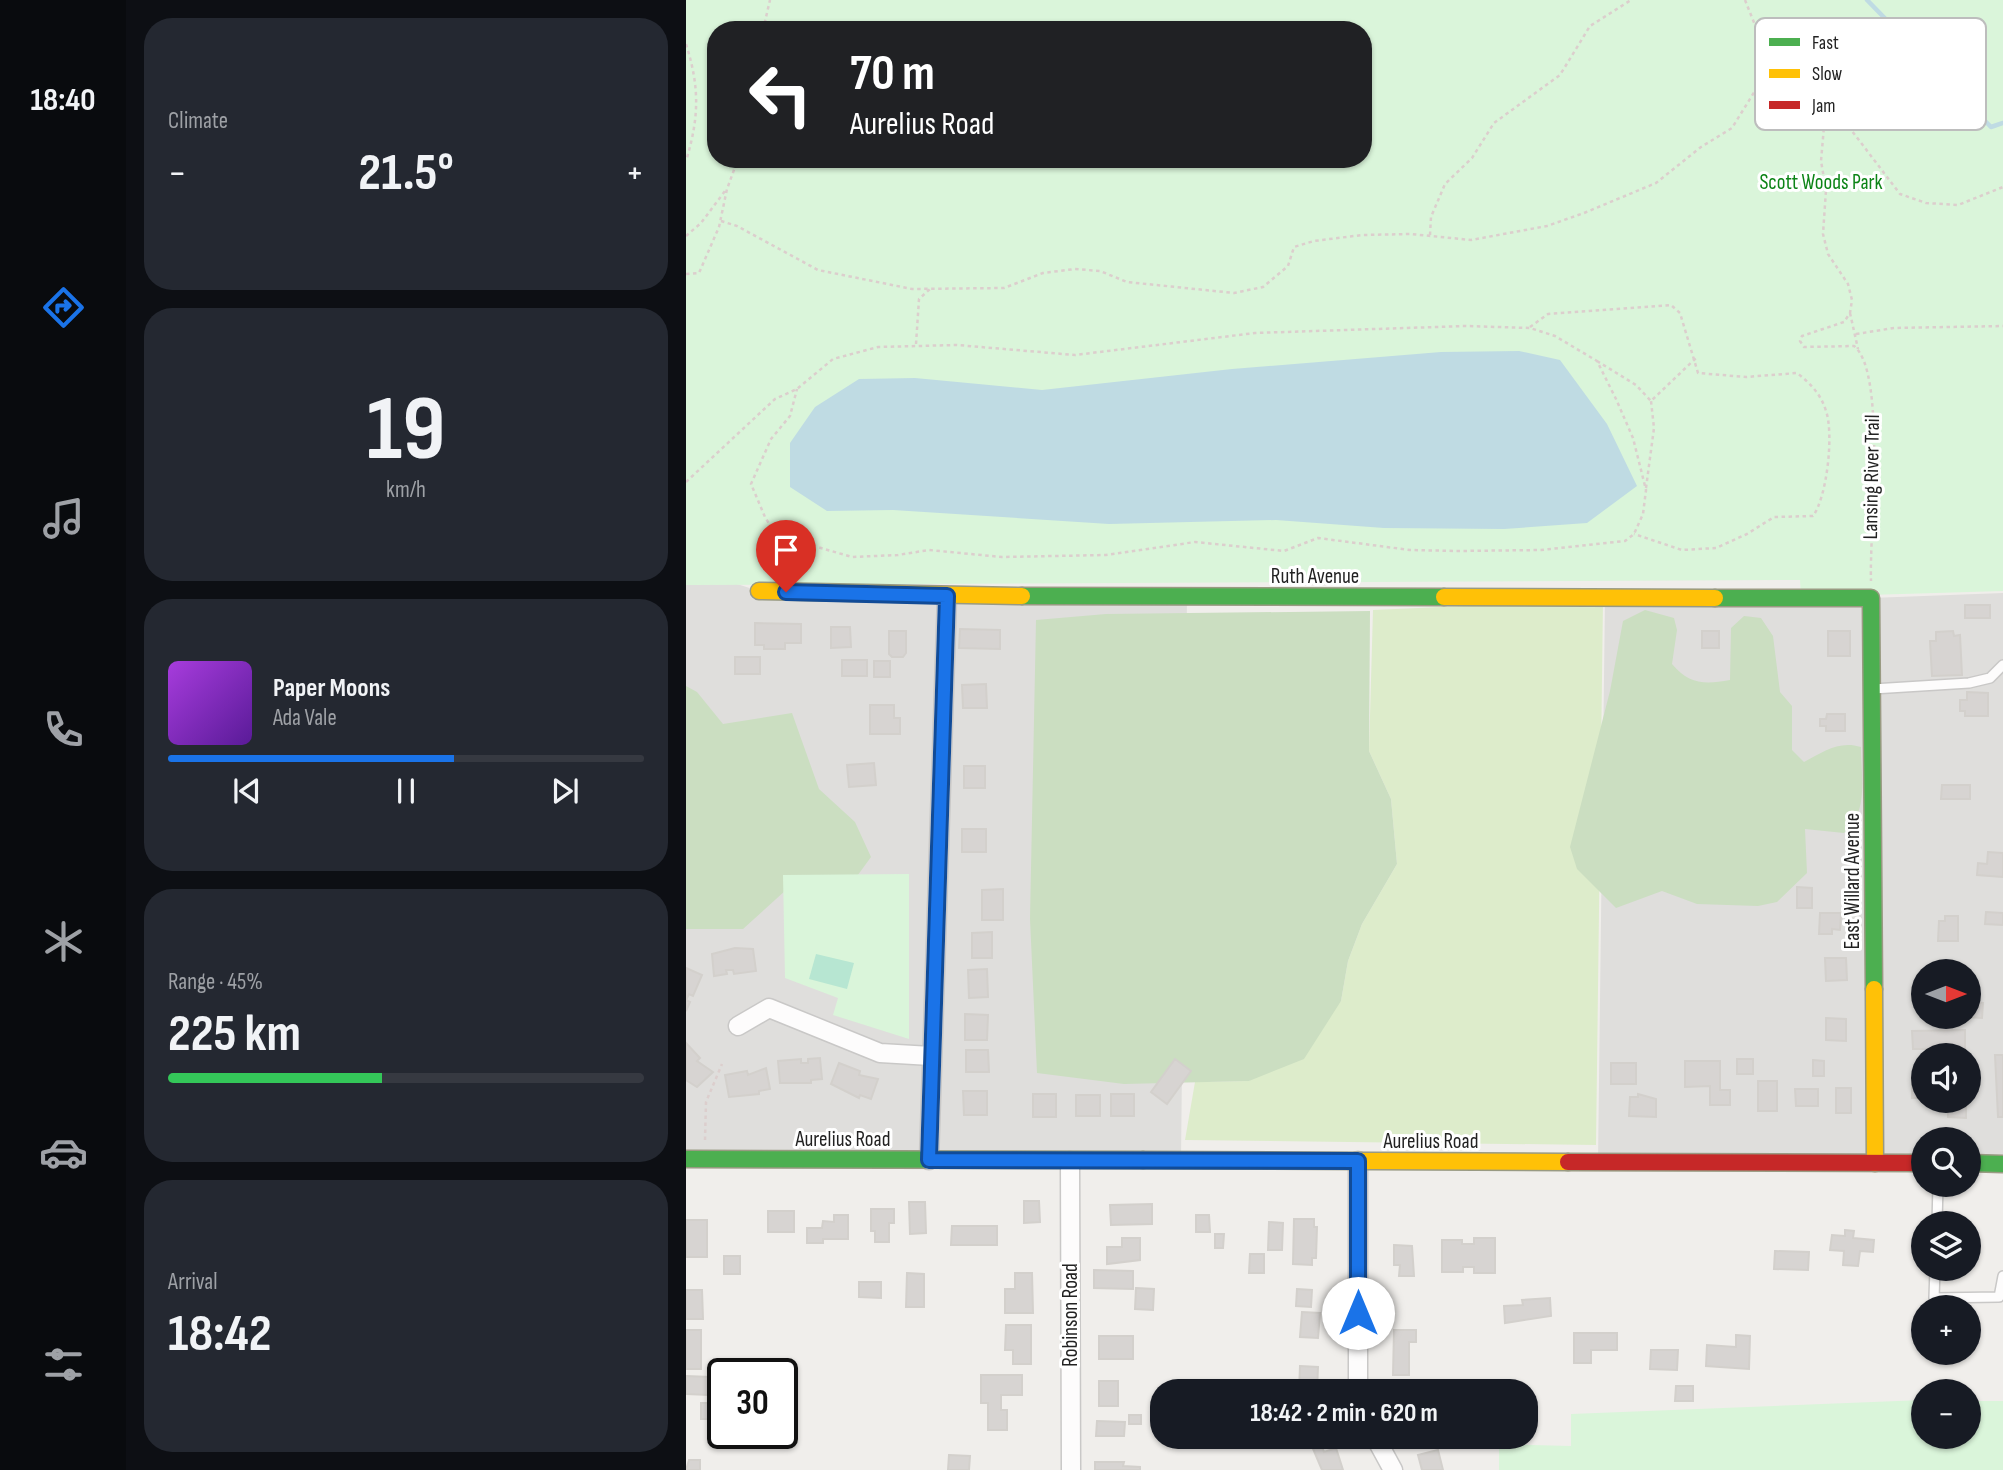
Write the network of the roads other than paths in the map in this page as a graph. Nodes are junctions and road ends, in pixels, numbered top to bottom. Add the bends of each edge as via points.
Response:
1 (759, 591) dead end
2 (947, 596) junction
3 (1871, 598) joint
4 (2003, 665) edge
5 (1872, 689) junction
6 (738, 1026) dead end
7 (930, 1056) junction
8 (686, 1159) edge
9 (929, 1160) junction
10 (1070, 1161) junction
11 (1358, 1161) junction
12 (1875, 1163) junction
13 (1911, 1163) edge
14 (1981, 1163) edge
15 (2003, 1164) edge
16 (2003, 1276) edge
17 (1935, 1281) edge
18 (1358, 1379) edge
19 (1382, 1449) edge
20 (1071, 1470) edge
21 (1393, 1470) edge

1 - 2 street, Ruth Avenue
2 - 3 street, Ruth Avenue
2 - 7 street
3 - 5 street, East Willard Avenue
4 - 5 lane via 1990,678 1969,683
5 - 12 street, East Willard Avenue
6 - 7 street via 769,1008 880,1053
7 - 9 street
8 - 9 street, Aurelius Road
9 - 10 street, Aurelius Road
10 - 11 street, Aurelius Road
10 - 20 street, Robinson Road
11 - 12 street, Aurelius Road
11 - 18 street
12 - 13 street, Aurelius Road
14 - 15 street
16 - 17 lane via 1999,1297 1934,1298
19 - 21 street

